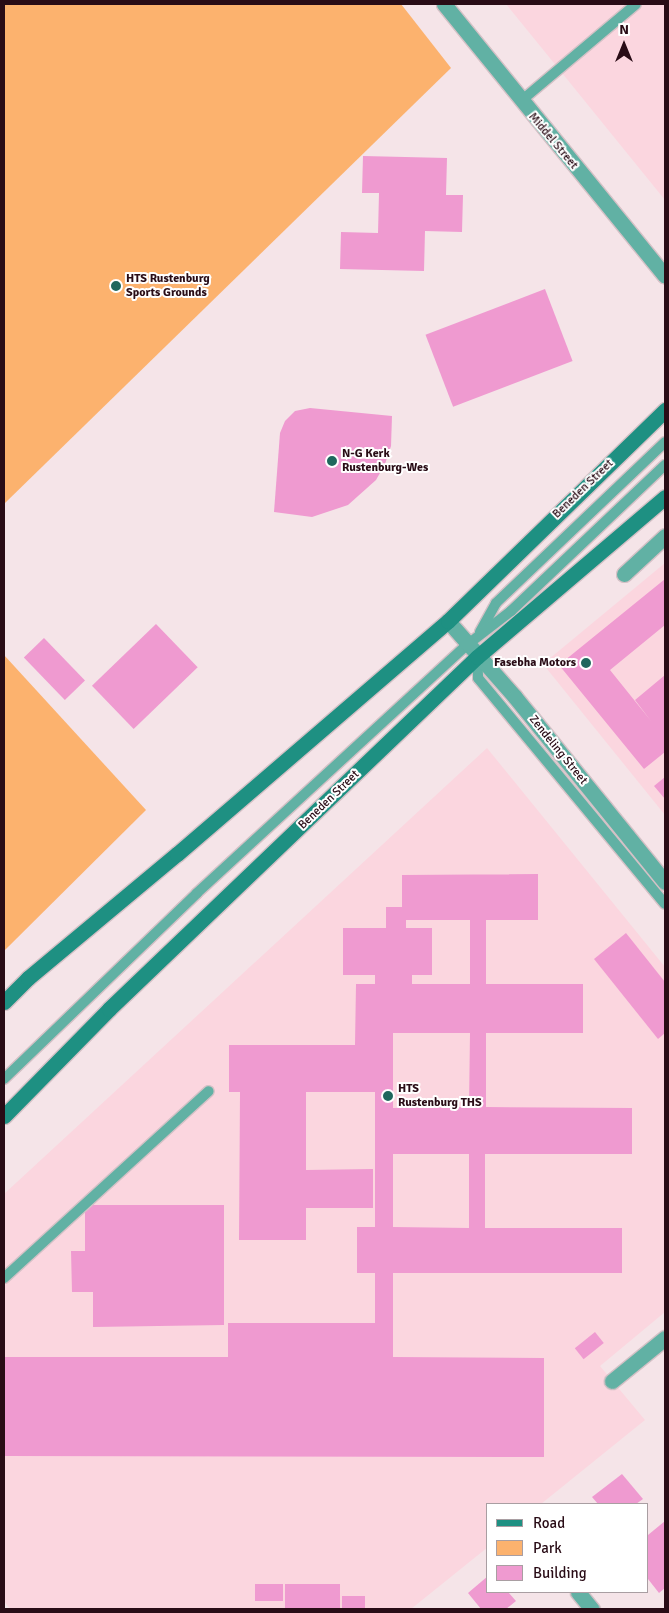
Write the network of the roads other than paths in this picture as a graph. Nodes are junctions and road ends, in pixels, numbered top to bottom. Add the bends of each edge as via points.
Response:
1 (444, 4) edge
2 (636, 4) edge
3 (521, 101) junction
4 (665, 276) edge
5 (665, 410) edge
6 (665, 442) edge
7 (665, 465) edge
8 (665, 497) edge
9 (665, 536) edge
10 (624, 574) dead end
11 (448, 621) junction
12 (472, 640) junction
13 (477, 657) junction
14 (665, 882) edge
15 (665, 904) edge
16 (4, 1002) edge
17 (4, 1078) edge
18 (209, 1091) dead end
19 (4, 1116) edge
20 (4, 1278) edge
21 (665, 1338) edge
22 (612, 1381) dead end
23 (579, 1593) edge
24 (592, 1609) edge

1 - 3 street, Middel Street
2 - 3 lane
3 - 4 street, Middel Street
5 - 11 main road, Beneden Street
6 - 12 lane via 496,603
7 - 12 lane via 510,611
8 - 13 main road, Beneden Street
9 - 10 street
11 - 12 street, Zendeling Street
11 - 16 main road, Beneden Street via 28,978
12 - 13 street, Zendeling Street
12 - 17 lane via 189,900
13 - 14 street, Zendeling Street via 515,697
13 - 15 lane via 478,678
13 - 19 main road, Beneden Street via 109,1009
18 - 20 lane
21 - 22 street
23 - 24 street

